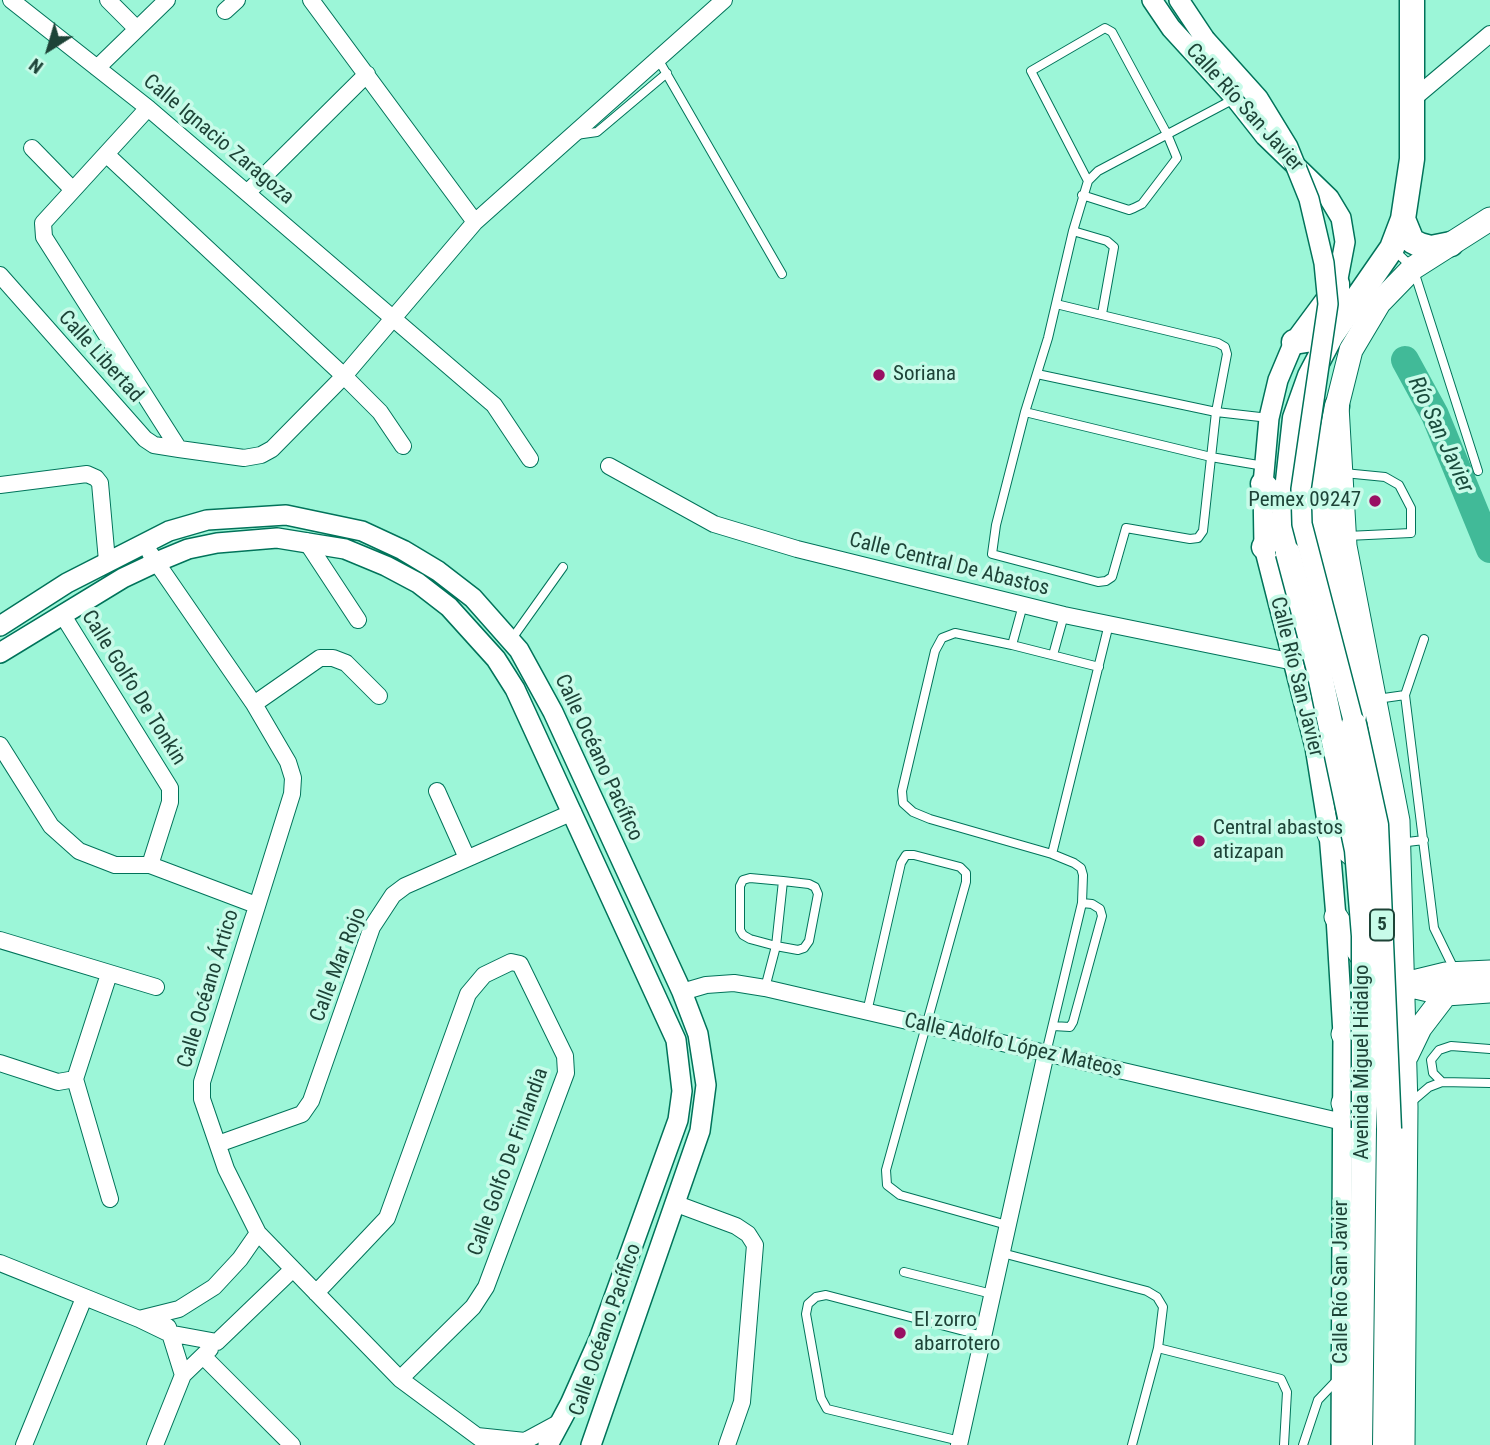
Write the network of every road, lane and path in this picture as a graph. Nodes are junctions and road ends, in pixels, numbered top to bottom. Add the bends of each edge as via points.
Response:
1 (10, 0) edge
2 (108, 0) edge
3 (167, 0) edge
4 (312, 0) edge
5 (724, 0) edge
6 (1152, 0) edge
7 (1179, 0) edge
8 (1412, 0) edge
9 (137, 29) junction
10 (1490, 34) edge
11 (1205, 39) joint
12 (663, 66) junction
13 (97, 68) junction
14 (1443, 73) junction
15 (367, 74) junction
16 (1413, 88) junction
17 (1235, 98) junction
18 (148, 108) junction
19 (1167, 134) junction
20 (32, 148) dead end
21 (106, 154) junction
22 (1088, 181) junction
23 (72, 190) junction
24 (248, 192) junction
25 (1082, 195) junction
26 (1403, 219) junction
27 (1490, 219) edge
28 (475, 222) junction
29 (1073, 231) junction
30 (1451, 244) junction
31 (1392, 248) junction
32 (1413, 268) junction
33 (782, 274) dead end
34 (0, 275) edge
35 (1337, 284) junction
36 (1056, 304) junction
37 (1102, 314) junction
38 (395, 318) junction
39 (1334, 331) junction
40 (1290, 350) junction
41 (1037, 374) junction
42 (344, 376) junction
43 (1337, 406) joint
44 (1025, 412) junction
45 (1216, 412) junction
46 (1269, 418) junction
47 (1295, 418) junction
48 (403, 446) dead end
49 (179, 449) junction
50 (1211, 457) junction
51 (530, 459) dead end
52 (609, 466) dead end
53 (1478, 471) dead end
54 (1264, 475) junction
55 (1331, 478) junction
56 (0, 485) edge
57 (1285, 512) junction
58 (1345, 536) junction
59 (306, 541) junction
60 (140, 543) junction
61 (1276, 550) junction
62 (107, 561) junction
63 (159, 561) junction
64 (563, 567) dead end
65 (1023, 605) junction
66 (62, 614) junction
67 (1064, 615) junction
68 (358, 620) dead end
69 (1110, 624) junction
70 (0, 626) edge
71 (1424, 639) dead end
72 (510, 640) junction
73 (1012, 645) junction
74 (0, 653) edge
75 (1054, 655) junction
76 (1294, 662) junction
77 (1099, 667) junction
78 (1405, 695) junction
79 (379, 696) dead end
80 (1373, 700) junction
81 (254, 704) junction
82 (1354, 724) junction
83 (0, 746) edge
84 (437, 791) dead end
85 (573, 812) junction
86 (1398, 832) junction
87 (1329, 834) junction
88 (1424, 840) junction
89 (1052, 854) junction
90 (467, 858) junction
91 (150, 865) junction
92 (783, 881) junction
93 (1082, 903) junction
94 (256, 905) junction
95 (1336, 917) junction
96 (0, 940) edge
97 (776, 946) junction
98 (1490, 972) edge
99 (1456, 973) junction
100 (109, 974) junction
101 (1403, 984) junction
102 (156, 987) dead end
103 (765, 988) junction
104 (1490, 991) edge
105 (682, 992) junction
106 (1446, 994) junction
107 (867, 1012) junction
108 (1054, 1026) junction
109 (928, 1027) junction
110 (1343, 1034) junction
111 (1490, 1049) edge
112 (1046, 1052) junction
113 (1405, 1062) junction
114 (0, 1063) edge
115 (75, 1079) junction
116 (1442, 1082) junction
117 (1490, 1083) edge
118 (1406, 1107) junction
119 (1350, 1118) junction
120 (218, 1144) junction
121 (110, 1199) dead end
122 (674, 1203) junction
123 (1007, 1225) junction
124 (258, 1233) junction
125 (1001, 1253) junction
126 (0, 1263) edge
127 (293, 1269) junction
128 (904, 1272) dead end
129 (316, 1293) junction
130 (992, 1294) junction
131 (84, 1298) junction
132 (166, 1313) junction
133 (139, 1319) junction
134 (168, 1333) junction
135 (983, 1336) junction
136 (216, 1342) junction
137 (1158, 1348) junction
138 (203, 1356) junction
139 (183, 1375) junction
140 (1342, 1376) junction
141 (400, 1379) junction
142 (562, 1421) junction
143 (475, 1435) junction
144 (592, 1439) edge
145 (960, 1443) edge
146 (24, 1445) edge
147 (155, 1445) edge
148 (292, 1445) edge
149 (489, 1445) edge
150 (548, 1445) edge
151 (727, 1445) edge
152 (1132, 1445) edge
153 (1284, 1445) edge
154 (1303, 1445) edge
155 (1341, 1445) edge
156 (1360, 1445) edge
157 (1385, 1445) edge
158 (1403, 1445) edge

1 - 13 street, Calle Ignacio Zaragoza
2 - 9 street
3 - 9 street
4 - 15 street
5 - 12 street
6 - 17 street, Calle Río San Javier via 1171,28
7 - 11 street, Calle Río San Javier
8 - 16 main road, Avenida Miguel Hidalgo
9 - 13 street
10 - 14 street
11 - 82 street, Avenida Miguel Hidalgo, bridge via 1258,98 1288,147 1309,199 1324,263 1328,304 1301,489 1302,524
12 - 28 street via 573,136
12 - 33 lane
13 - 18 street, Calle Ignacio Zaragoza
14 - 16 street
14 - 16 street
15 - 24 street
15 - 28 street
16 - 26 main road, Avenida Miguel Hidalgo via 1412,159
17 - 19 lane
17 - 35 street, Calle Río San Javier via 1265,136 1329,198 1341,218 1345,243
18 - 21 street
18 - 24 street, Calle Ignacio Zaragoza
19 - 22 lane
19 - 22 lane via 1112,32 1105,28 1031,71
19 - 25 lane via 1177,162 1142,204 1129,210
20 - 23 street
21 - 23 street
21 - 42 street
22 - 25 lane
23 - 49 street via 43,223 44,237
24 - 38 street, Calle Ignacio Zaragoza
25 - 29 lane
26 - 30 main road via 1412,241 1431,248
26 - 31 main road, Avenida Miguel Hidalgo / 5
27 - 30 main road
28 - 38 street
29 - 36 lane
29 - 37 lane via 1114,247
30 - 32 main road
31 - 32 lane
31 - 39 main road, Avenida Miguel Hidalgo / 5
32 - 43 main road via 1379,303 1351,350
32 - 53 lane
34 - 49 street, Calle Libertad via 145,439
35 - 39 main road
35 - 40 street, Calle Río San Javier
36 - 37 lane
36 - 41 lane
37 - 45 lane via 1225,347
38 - 42 street
38 - 51 street via 494,405
39 - 40 main road
39 - 47 main road, Avenida Miguel Hidalgo / 5
40 - 46 street, Calle Río San Javier
40 - 47 street
41 - 44 lane
41 - 45 lane
42 - 48 street via 380,412
42 - 49 street via 261,455 244,458
43 - 55 main road
44 - 50 lane
44 - 50 lane via 991,547 992,554 1000,558 1106,581 1112,577 1126,528 1198,538 1207,508
45 - 46 lane
45 - 50 lane
46 - 54 street, Calle Río San Javier
47 - 57 main road, Avenida Miguel Hidalgo / 5
50 - 54 lane
52 - 65 street, Calle Central De Abastos via 714,524 797,550
54 - 57 main road
54 - 61 street, Calle Río San Javier
55 - 58 main road
55 - 58 lane via 1385,477 1399,485 1411,508 1411,533
55 - 82 main road, bridge via 1325,539 1355,696
56 - 62 street via 87,474 96,478
57 - 61 main road, Avenida Miguel Hidalgo / 5
58 - 80 main road
59 - 63 street, Calle Océano Pacífico via 239,540 188,549
59 - 68 street
59 - 85 street, Calle Océano Pacífico via 345,549 418,583 475,633 515,689
60 - 62 street, Calle Océano Pacífico
60 - 63 street, Calle Océano Ártico
60 - 72 street, Calle Océano Pacífico via 207,520 243,515 286,515 362,531 438,570 473,598
61 - 76 street, Calle Río San Javier
61 - 119 main road, Avenida Miguel Hidalgo / 5, bridge via 1318,666 1357,850 1364,936
62 - 70 street, Calle Océano Pacífico
63 - 66 street, Calle Océano Pacífico
63 - 81 street, Calle Océano Ártico
64 - 72 lane
65 - 67 street, Calle Central De Abastos
65 - 73 lane
66 - 74 street, Calle Océano Pacífico
66 - 91 street, Calle Golfo De Tonkin via 170,788 170,802
67 - 69 street, Calle Central De Abastos
67 - 75 lane
69 - 76 street, Calle Central De Abastos
69 - 77 lane
71 - 78 lane
72 - 105 street, Calle Océano Pacífico via 553,712
73 - 75 lane
73 - 89 lane via 955,633 942,638 935,651 903,803 930,819
75 - 77 lane
76 - 87 street, Calle Río San Javier via 1315,747
77 - 89 lane
78 - 80 lane
78 - 88 lane
79 - 81 street via 346,663 333,657 320,658
80 - 86 main road
81 - 94 street, Calle Océano Ártico via 293,778 292,794
82 - 157 main road, Avenida Miguel Hidalgo / 5, bridge via 1376,825 1389,1129
83 - 91 street via 64,840 115,865
84 - 90 street
85 - 90 street, Calle Mar Rojo
85 - 142 street, Calle Océano Pacífico via 676,1040 682,1091 678,1120 608,1314
86 - 87 main road via 1367,855 1353,855
86 - 88 lane
86 - 101 main road
87 - 95 street, Calle Río San Javier
88 - 99 lane via 1434,928
89 - 93 lane via 1081,868
90 - 120 street, Calle Mar Rojo via 405,886 382,909 312,1101 302,1114
91 - 94 street
92 - 97 lane
92 - 97 lane via 808,884 816,887 818,894 804,948
92 - 97 lane via 750,878 740,886 740,930
93 - 108 lane
93 - 108 lane via 1100,909 1102,916 1073,1022 1070,1027
94 - 120 street, Calle Océano Ártico via 202,1082 202,1099
95 - 101 main road via 1366,963
95 - 110 street, Calle Río San Javier
96 - 100 street
97 - 103 lane
98 - 99 main road
99 - 101 main road
100 - 102 street
100 - 115 street
101 - 106 main road
101 - 110 main road via 1366,1002
101 - 113 main road
103 - 105 street, Calle Adolfo López Mateos via 734,983
103 - 107 street, Calle Adolfo López Mateos
104 - 106 main road
105 - 122 street, Calle Océano Pacífico via 698,1034 706,1085 700,1131
106 - 113 main road via 1420,1028
107 - 109 street, Calle Adolfo López Mateos
107 - 109 lane via 901,863 906,855 914,855 960,867 966,873
108 - 112 lane
109 - 112 street, Calle Adolfo López Mateos
109 - 123 lane via 886,1170 887,1185 900,1195
110 - 119 street, Calle Río San Javier
111 - 116 lane via 1451,1046 1439,1050 1431,1060 1433,1073
112 - 119 street, Calle Adolfo López Mateos
112 - 123 street
113 - 118 main road
114 - 115 street via 58,1082
115 - 121 street
116 - 117 lane
116 - 118 lane
118 - 119 main road via 1398,1090 1379,1081 1357,1086
118 - 158 main road
119 - 140 street, Calle Río San Javier
119 - 156 main road, Avenida Miguel Hidalgo / 5
120 - 124 street, Calle Océano Ártico
122 - 144 street, Calle Océano Pacífico
122 - 151 street via 748,1234 755,1245 742,1402
123 - 125 street
124 - 127 street, Calle Océano Ártico
124 - 132 street via 214,1287
125 - 130 street
125 - 137 lane via 1157,1297 1163,1307
126 - 131 street
127 - 129 street, Calle Océano Ártico
127 - 136 street
128 - 130 lane
129 - 141 street, Calle Océano Ártico
129 - 141 street, Calle Golfo De Finlandia via 387,1218 468,994 484,975 510,962 520,964 565,1056 566,1073 486,1287 473,1307
130 - 135 street
131 - 133 street
131 - 146 street
132 - 133 street
132 - 134 street
133 - 134 street
134 - 136 street
134 - 139 street
135 - 145 street
135 - 145 lane via 826,1296 808,1304 821,1398 827,1409
136 - 138 street
137 - 152 lane
137 - 153 lane via 1281,1379 1287,1392
138 - 139 street
138 - 148 street
139 - 147 street
140 - 154 lane via 1318,1400
140 - 155 street, Calle Río San Javier
141 - 143 street, Calle Océano Ártico
142 - 143 street, Calle Océano Ártico via 525,1441
142 - 144 street via 580,1419
142 - 150 street, Calle Océano Pacífico
143 - 149 street, Calle Océano Ártico

